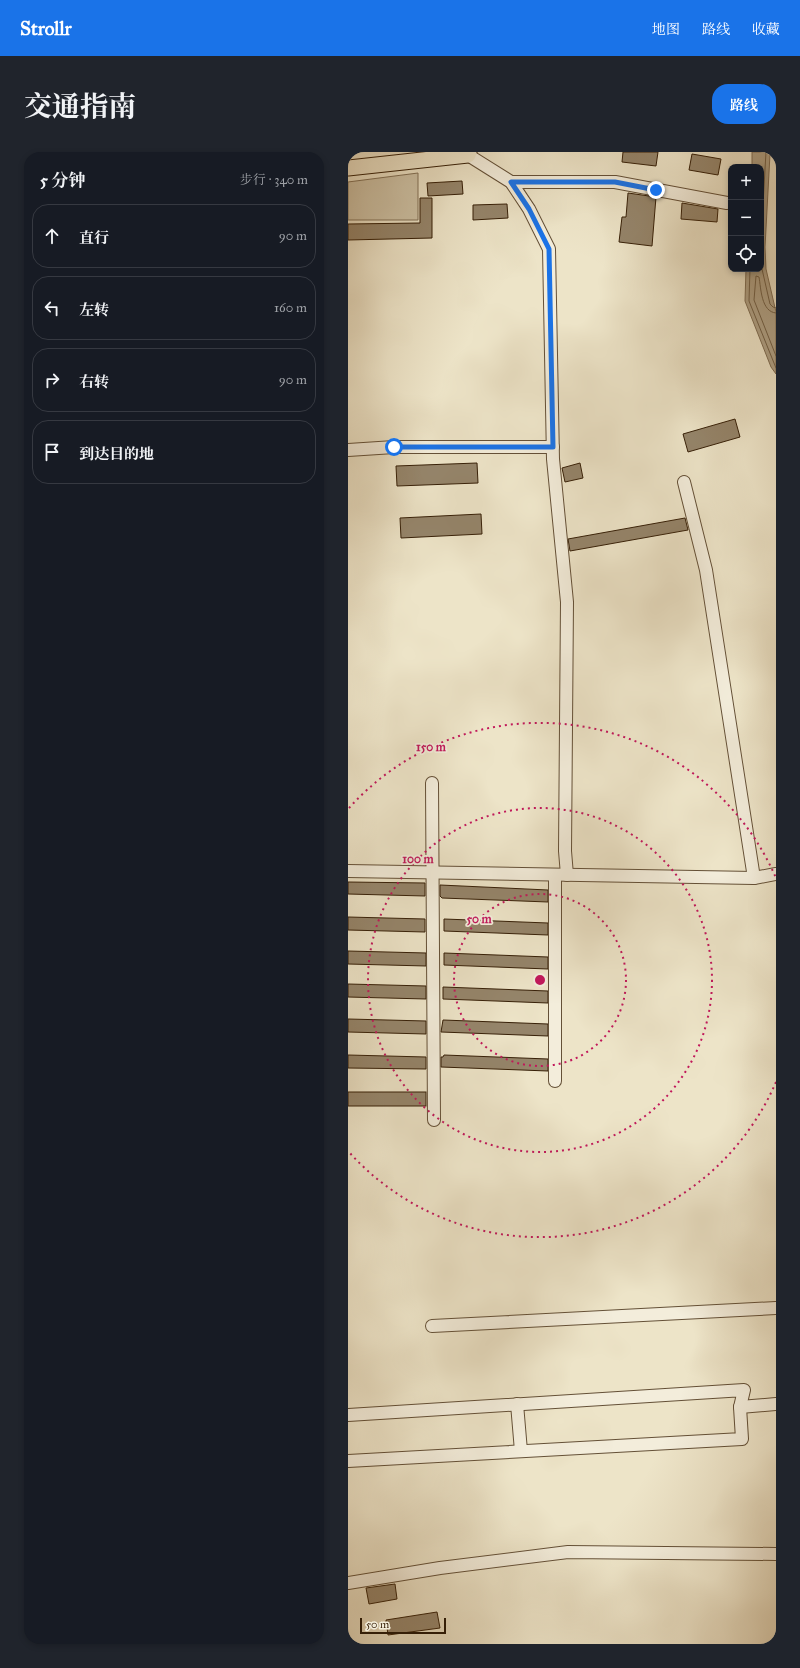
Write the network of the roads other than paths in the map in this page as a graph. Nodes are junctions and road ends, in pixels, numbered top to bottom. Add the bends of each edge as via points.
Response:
1 (469, 153) edge
2 (348, 168) edge
3 (511, 182) junction
4 (727, 203) dead end
5 (553, 447) junction
6 (348, 450) edge
7 (684, 482) dead end
8 (432, 783) dead end
9 (348, 871) edge
10 (431, 872) junction
11 (776, 874) edge
12 (561, 875) junction
13 (754, 878) junction
14 (555, 1081) dead end
15 (434, 1120) dead end
16 (776, 1308) edge
17 (432, 1326) dead end
18 (517, 1404) junction
19 (776, 1404) edge
20 (740, 1407) junction
21 (348, 1415) edge
22 (520, 1452) junction
23 (348, 1461) edge
24 (776, 1554) edge
25 (348, 1583) edge

1 - 2 main road
1 - 3 street
3 - 4 street via 615,182
3 - 5 street via 529,209 549,249
5 - 6 street via 394,447
5 - 12 street via 567,602 565,851
7 - 13 street via 706,570
8 - 10 street
9 - 10 street
10 - 12 street
10 - 15 street
11 - 13 street
12 - 13 street
12 - 14 street
16 - 17 street
18 - 20 street via 744,1390
18 - 21 street
18 - 22 street
19 - 20 street
20 - 22 street via 742,1439
22 - 23 street
24 - 25 street via 568,1552 440,1568

